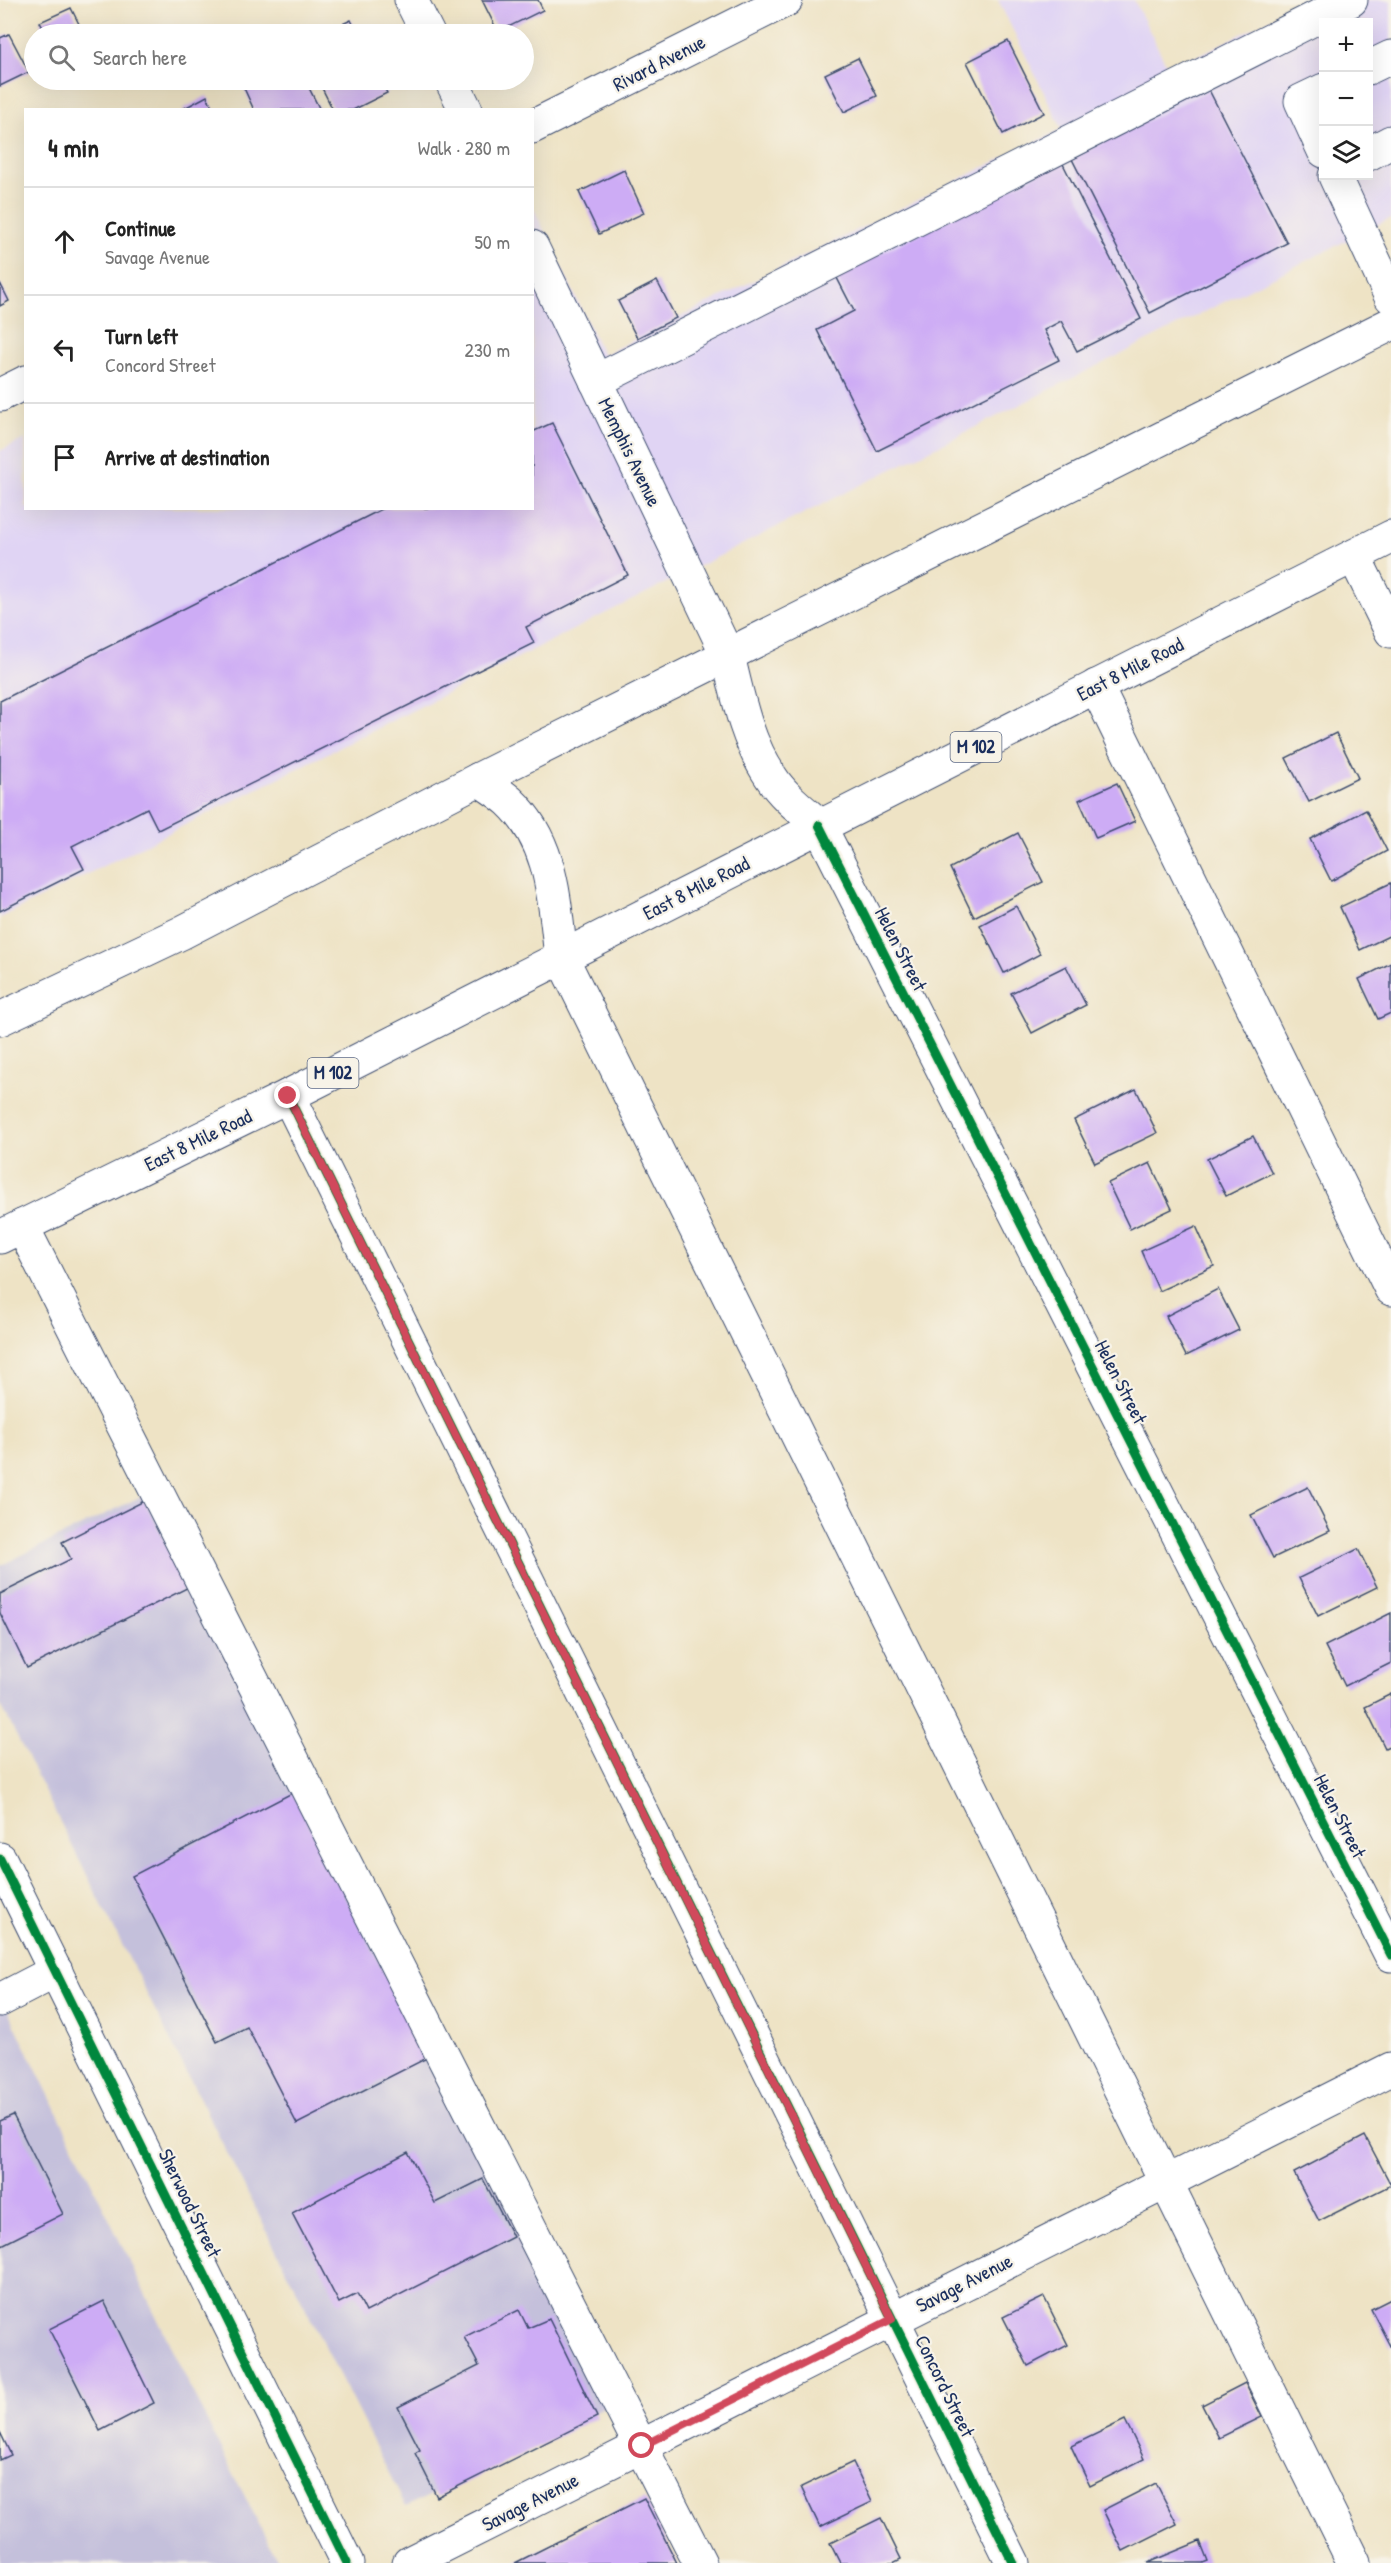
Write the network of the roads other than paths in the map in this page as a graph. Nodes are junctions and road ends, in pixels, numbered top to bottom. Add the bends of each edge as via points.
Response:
1 (411, 0) edge
2 (786, 0) edge
3 (1352, 0) edge
4 (423, 24) edge
5 (1391, 57) edge
6 (1373, 66) edge
7 (456, 90) edge
8 (1319, 92) edge
9 (465, 108) edge
10 (534, 126) edge
11 (1319, 142) edge
12 (1391, 142) edge
13 (1373, 151) edge
14 (1337, 180) edge
15 (534, 251) edge
16 (1391, 297) edge
17 (1391, 324) edge
18 (596, 381) junction
19 (24, 383) edge
20 (0, 395) edge
21 (1391, 537) edge
22 (1354, 556) junction
23 (1391, 631) edge
24 (728, 656) junction
25 (1096, 686) junction
26 (478, 779) junction
27 (819, 825) junction
28 (561, 956) junction
29 (0, 1019) edge
30 (288, 1096) junction
31 (11, 1232) edge
32 (1391, 1289) edge
33 (0, 1859) edge
34 (1391, 1955) edge
35 (56, 1971) junction
36 (0, 2000) edge
37 (1391, 2069) edge
38 (1164, 2182) junction
39 (892, 2319) junction
40 (642, 2446) junction
41 (346, 2563) edge
42 (409, 2563) edge
43 (700, 2563) edge
44 (1013, 2563) edge
45 (1354, 2563) edge

1 - 4 main road
2 - 10 main road, Rivard Avenue
3 - 18 main road
5 - 6 main road
7 - 9 main road
8 - 11 main road via 1300,101
12 - 13 main road
14 - 16 main road
15 - 18 main road, Memphis Avenue
17 - 24 main road
18 - 24 main road, Memphis Avenue
19 - 20 main road
21 - 22 main road, East 8 Mile Road / M 102
22 - 23 main road
22 - 25 main road, East 8 Mile Road / M 102
24 - 26 main road
24 - 27 main road, Memphis Avenue via 755,748 771,777
25 - 27 main road, East 8 Mile Road / M 102
25 - 32 main road
26 - 28 main road via 508,800 541,845 551,877
26 - 29 main road via 181,933
27 - 28 main road, East 8 Mile Road / M 102
27 - 34 main road, Helen Street
28 - 30 main road, East 8 Mile Road / M 102
28 - 38 main road
30 - 31 main road, East 8 Mile Road / M 102
30 - 39 main road, Concord Street
31 - 40 main road
33 - 35 main road, Sherwood Street
35 - 36 main road
35 - 41 main road, Sherwood Street
37 - 38 main road, Savage Avenue
38 - 39 main road, Savage Avenue
38 - 45 main road
39 - 40 main road, Savage Avenue
39 - 44 main road, Concord Street
40 - 42 main road, Savage Avenue
40 - 43 main road

